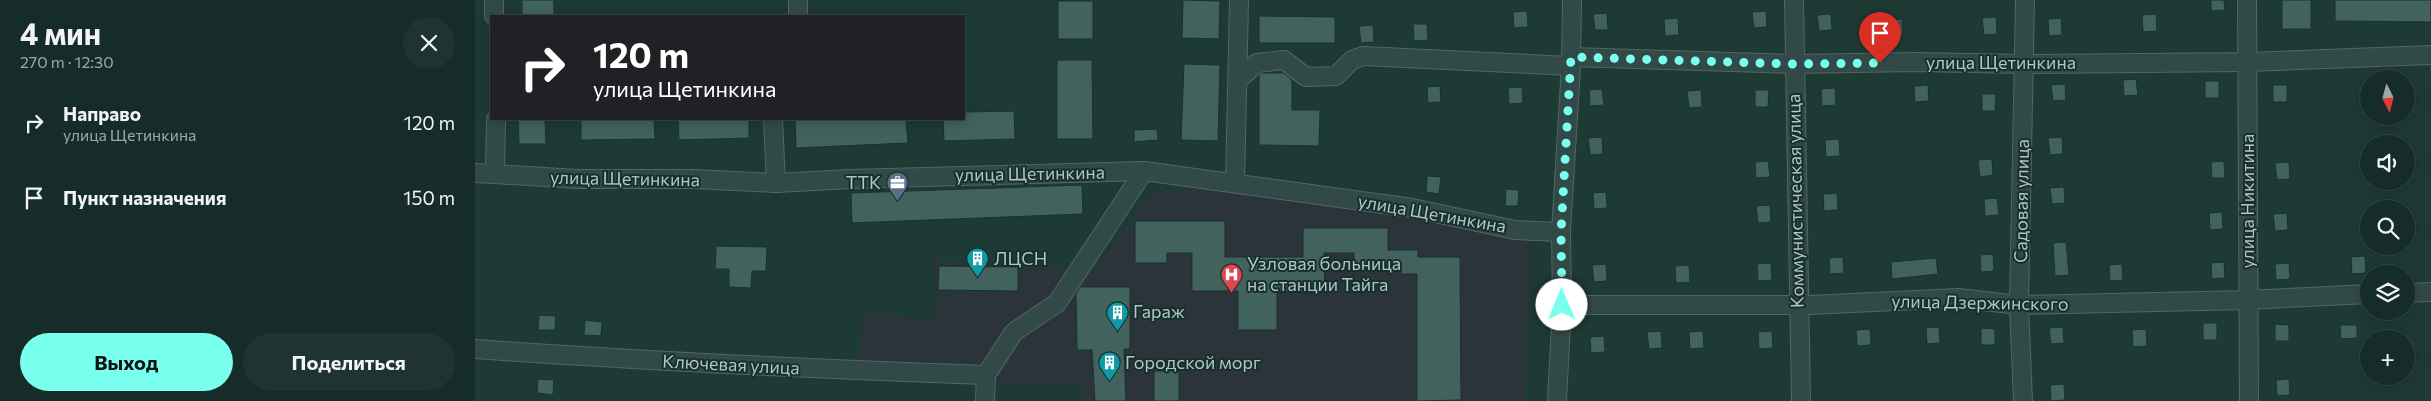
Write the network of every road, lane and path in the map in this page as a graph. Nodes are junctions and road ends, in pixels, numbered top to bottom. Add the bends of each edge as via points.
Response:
1 (494, 0) edge
2 (798, 0) edge
3 (1239, 0) edge
4 (1572, 0) edge
5 (1794, 0) edge
6 (2025, 0) edge
7 (2247, 0) edge
8 (494, 15) edge
9 (798, 15) edge
10 (2431, 56) edge
11 (1571, 62) junction
12 (2248, 62) junction
13 (1793, 64) junction
14 (2025, 64) junction
15 (1239, 80) junction
16 (496, 120) edge
17 (773, 120) edge
18 (1144, 171) junction
19 (475, 173) edge
20 (495, 174) junction
21 (776, 183) junction
22 (1235, 183) junction
23 (1561, 232) junction
24 (2431, 292) edge
25 (2415, 293) edge
26 (2360, 294) edge
27 (2247, 300) junction
28 (1798, 304) junction
29 (1562, 305) junction
30 (2019, 305) junction
31 (475, 349) edge
32 (986, 375) junction
33 (985, 401) edge
34 (1557, 401) edge
35 (1801, 401) edge
36 (2023, 401) edge
37 (2249, 401) edge

1 - 8 street
2 - 9 street
3 - 15 street
4 - 11 street
5 - 13 street, Коммунистическая улица
6 - 14 street, Садовая улица
7 - 12 street, улица Никитина
10 - 12 street, улица Щетинкина
11 - 13 street, улица Щетинкина
11 - 15 street, улица Щетинкина via 1363,56 1352,60 1336,76 1306,77 1284,60 1257,63
11 - 23 street
12 - 14 street, улица Щетинкина
12 - 27 street, улица Никитина
13 - 14 street, улица Щетинкина
13 - 28 street, Коммунистическая улица
14 - 30 street, Садовая улица
15 - 22 street
16 - 20 street
17 - 21 street
18 - 21 street, улица Щетинкина via 850,178
18 - 22 street, улица Щетинкина
18 - 32 street via 1057,303 1014,332
19 - 20 street, улица Щетинкина
20 - 21 street, улица Щетинкина via 577,180 695,179
22 - 23 street, улица Щетинкина via 1412,208 1515,230
23 - 29 street
24 - 25 street
26 - 27 street, улица Дзержинского
27 - 30 street, улица Дзержинского
27 - 37 street, улица Никитина
28 - 29 street, улица Дзержинского
28 - 30 street, улица Дзержинского via 1958,298
28 - 35 street, Коммунистическая улица
29 - 34 street
30 - 36 street, Садовая улица
31 - 32 street, Ключевая улица via 795,369
32 - 33 street

